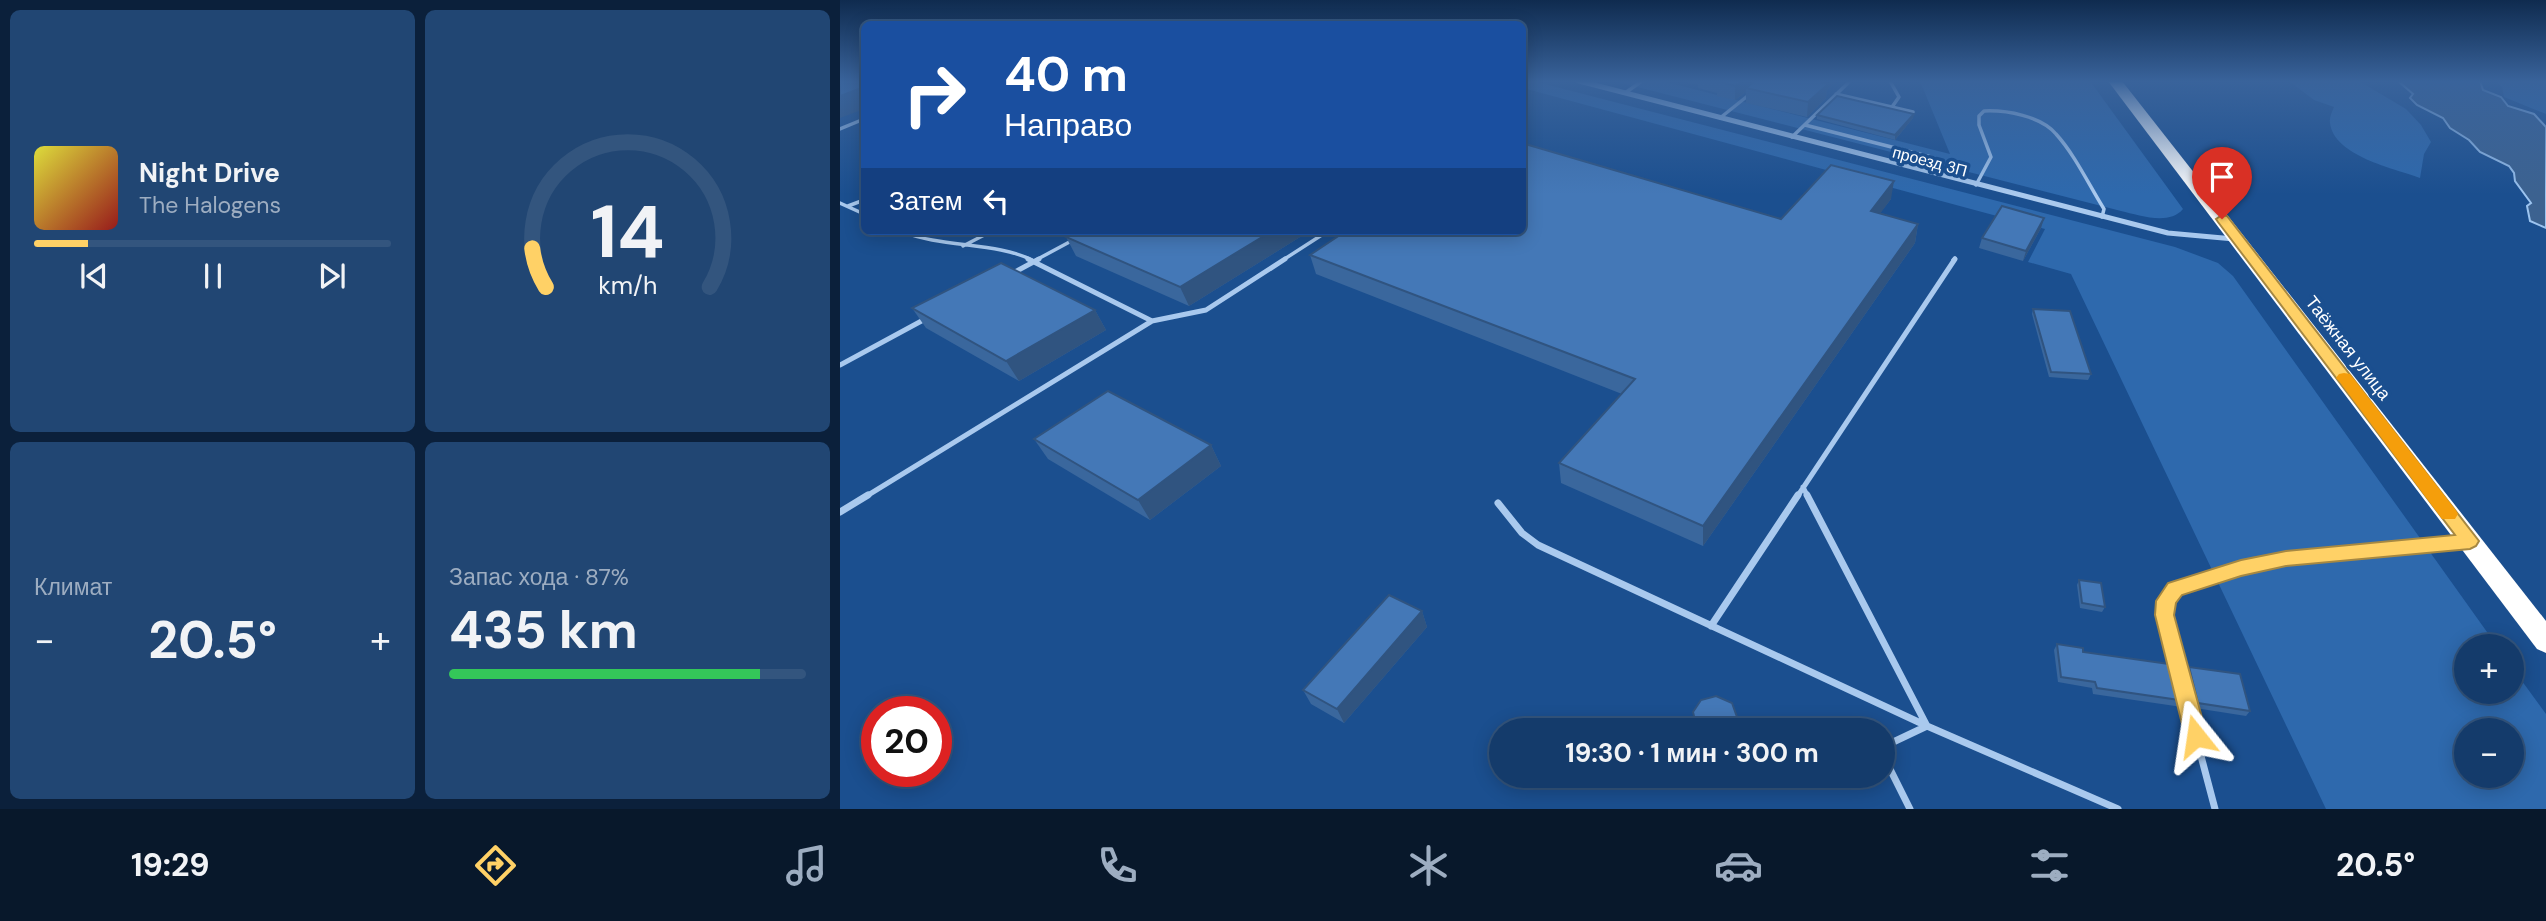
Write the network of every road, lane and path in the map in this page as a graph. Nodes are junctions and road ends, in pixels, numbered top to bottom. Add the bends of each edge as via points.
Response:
1 (1723, 119) edge
2 (1811, 119) edge
3 (1979, 119) edge
4 (2025, 119) edge
5 (2144, 119) edge
6 (861, 120) edge
7 (1805, 125) junction
8 (840, 129) edge
9 (1792, 137) junction
10 (1931, 157) dead end
11 (1976, 185) junction
12 (861, 201) edge
13 (840, 203) edge
14 (848, 206) junction
15 (861, 212) edge
16 (2102, 217) junction
17 (908, 235) edge
18 (984, 235) edge
19 (1322, 235) edge
20 (1079, 237) edge
21 (2237, 239) junction
22 (962, 246) junction
23 (1955, 258) dead end
24 (1034, 261) junction
25 (1010, 274) edge
26 (937, 313) edge
27 (1152, 321) junction
28 (840, 365) edge
29 (1803, 487) junction
30 (1498, 503) dead end
31 (840, 512) edge
32 (2470, 541) junction
33 (1711, 626) junction
34 (2546, 641) edge
35 (1927, 726) junction
36 (1910, 809) edge
37 (2118, 809) edge
38 (2215, 809) edge

1 - 9 street, проезд 3П
2 - 7 lane
3 - 11 lane via 1991,157
4 - 16 lane via 2056,133 2104,209
5 - 21 highway, Таёжная улица
6 - 8 lane
7 - 9 lane
7 - 10 lane
9 - 11 street, проезд 3П
11 - 16 street, проезд 3П
12 - 14 lane
13 - 14 lane
14 - 15 lane
16 - 21 street, проезд 3П via 2183,236
17 - 22 lane
18 - 22 lane
19 - 27 lane via 1206,310
20 - 24 lane
21 - 32 highway, Таёжная улица
22 - 24 lane via 1003,250
23 - 29 lane
24 - 25 lane
24 - 27 lane
26 - 28 lane
27 - 31 lane
29 - 33 lane
29 - 35 lane
30 - 33 lane via 1538,545
32 - 34 highway, Таёжная улица
32 - 38 lane via 2286,558 2175,589 2166,601 2164,615
33 - 35 lane
35 - 36 lane via 1889,744 1885,759
35 - 37 lane

